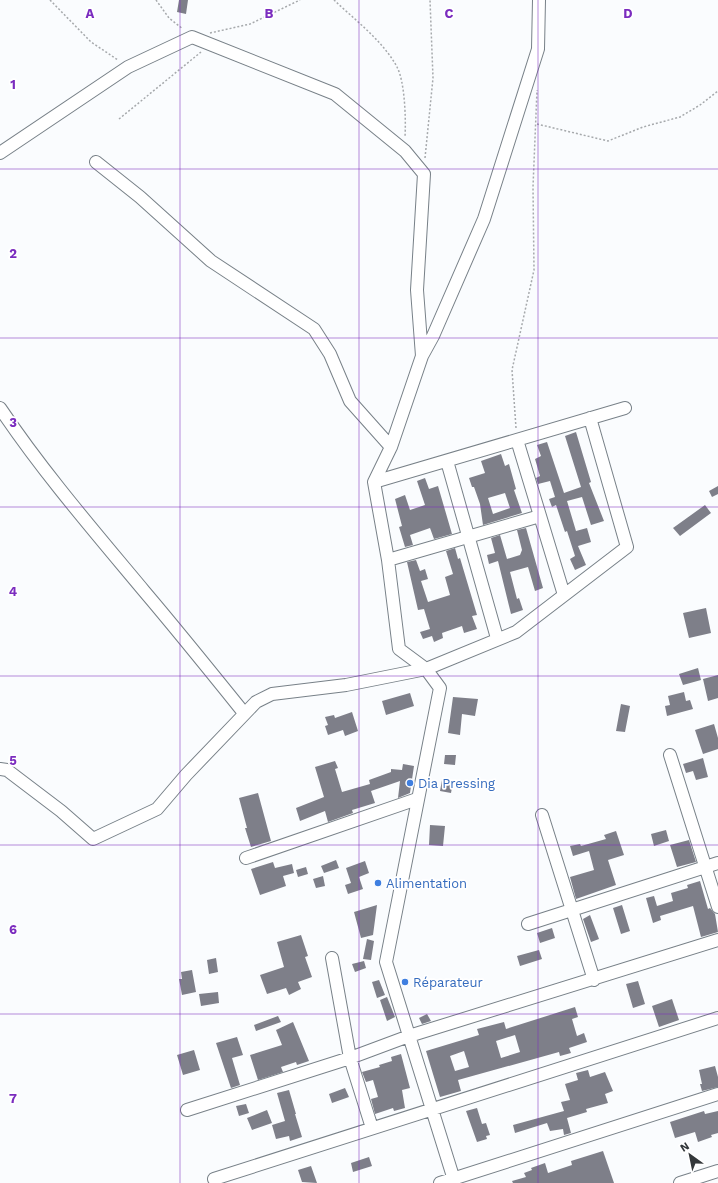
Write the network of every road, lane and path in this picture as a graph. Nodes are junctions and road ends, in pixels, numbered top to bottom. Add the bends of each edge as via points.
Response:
1 (50, 0) edge
2 (156, 0) edge
3 (300, 0) edge
4 (334, 0) edge
5 (430, 0) edge
6 (539, 0) edge
7 (192, 37) junction
8 (211, 44) junction
9 (128, 67) junction
10 (537, 87) dead end
11 (718, 91) edge
12 (119, 119) dead end
13 (536, 124) junction
14 (405, 151) junction
15 (0, 153) edge
16 (96, 162) dead end
17 (424, 174) junction
18 (422, 356) junction
19 (0, 408) edge
20 (625, 408) dead end
21 (590, 418) junction
22 (517, 440) junction
23 (391, 446) junction
24 (448, 461) junction
25 (374, 482) junction
26 (540, 516) junction
27 (469, 536) junction
28 (388, 560) junction
29 (564, 595) junction
30 (497, 638) junction
31 (426, 669) junction
32 (244, 713) junction
33 (670, 755) dead end
34 (0, 769) edge
35 (417, 799) junction
36 (542, 815) dead end
37 (246, 858) dead end
38 (718, 863) edge
39 (705, 867) junction
40 (718, 907) edge
41 (572, 910) junction
42 (528, 924) dead end
43 (718, 940) edge
44 (332, 958) dead end
45 (594, 980) junction
46 (718, 1018) edge
47 (409, 1036) junction
48 (350, 1058) junction
49 (718, 1094) edge
50 (432, 1109) junction
51 (187, 1110) dead end
52 (372, 1128) junction
53 (718, 1171) edge
54 (214, 1179) dead end
55 (454, 1181) edge
56 (440, 1183) edge
57 (680, 1183) edge

1 - 9 path via 91,42
2 - 7 path via 169,18
3 - 7 path via 250,24
4 - 14 path via 381,45 398,68 406,113
5 - 17 path via 433,78
6 - 18 street via 538,49 484,218
7 - 8 street
7 - 9 street
8 - 12 path
8 - 14 street via 335,94
9 - 15 street
10 - 13 path
11 - 13 path via 680,117 643,127 608,141
13 - 22 path via 533,187 534,270 512,370
14 - 17 street
16 - 23 street via 140,197 211,261 314,329 330,354 350,400
17 - 18 street via 417,290
18 - 23 street
19 - 32 street via 65,496
20 - 21 street
21 - 22 street
21 - 29 street via 627,547
22 - 24 street
22 - 26 street
23 - 25 street
24 - 25 street
24 - 27 street
25 - 28 street
26 - 27 street
26 - 29 street
27 - 28 street
27 - 30 street
28 - 31 street via 399,649
29 - 30 street via 516,632
30 - 31 street
31 - 32 street via 346,685 272,694 256,702
31 - 35 street via 440,688
32 - 34 street via 157,809 93,839 7,770
33 - 39 street
35 - 37 street
35 - 47 street via 386,962
36 - 41 street
38 - 39 street
39 - 40 street
39 - 41 street
41 - 42 street
41 - 45 street
43 - 45 street
44 - 48 street
45 - 47 street
46 - 50 street
47 - 48 street
47 - 50 street
48 - 51 street
48 - 52 street
49 - 55 street
50 - 52 street
50 - 55 street
52 - 54 street
53 - 57 street
55 - 56 street

